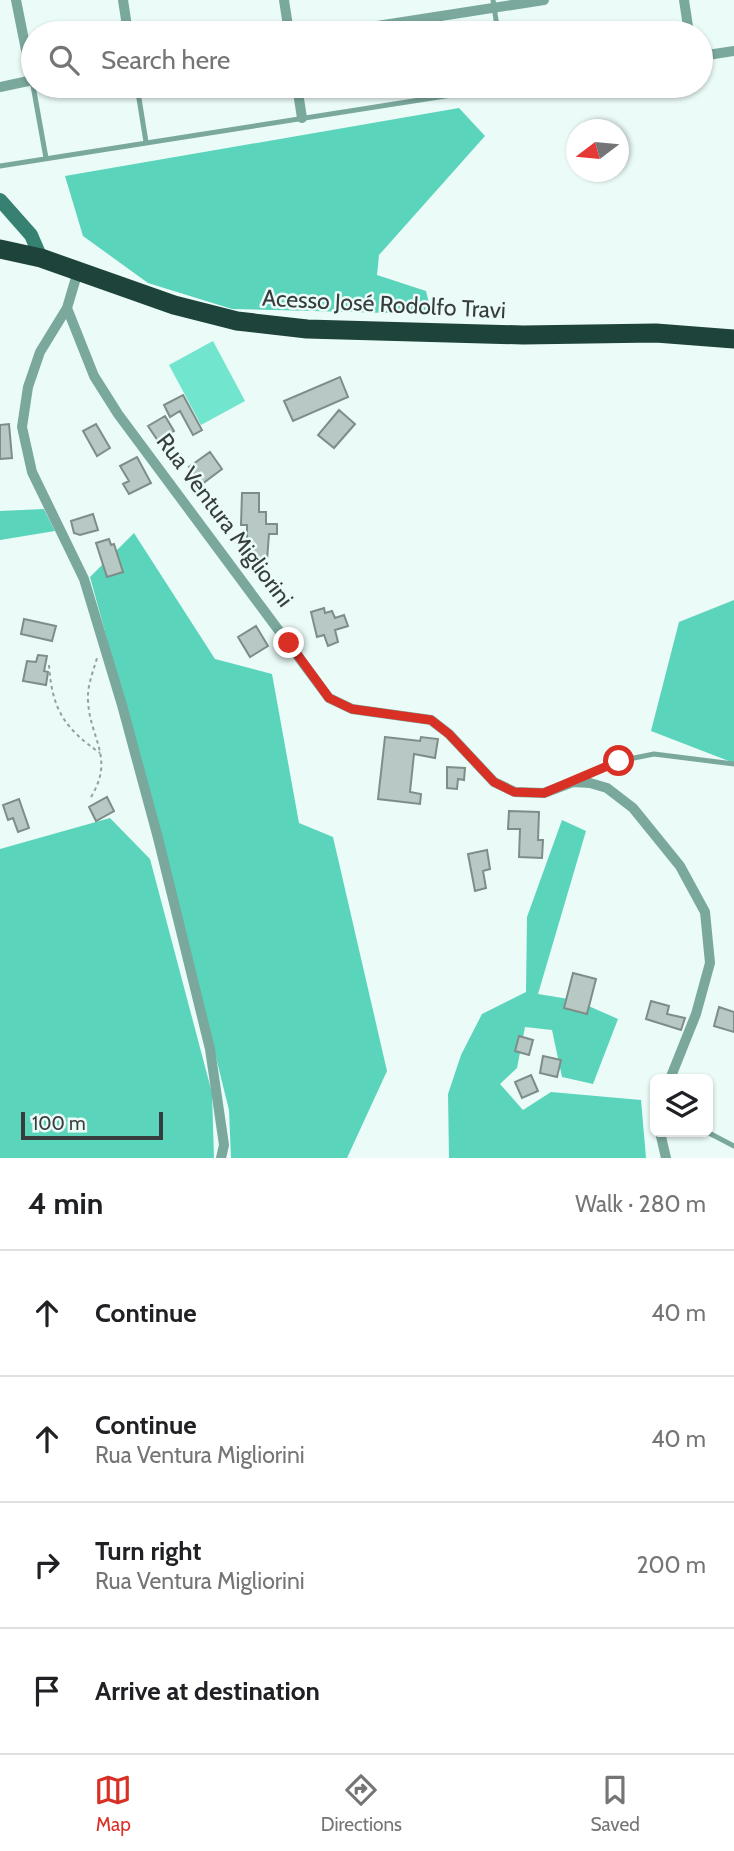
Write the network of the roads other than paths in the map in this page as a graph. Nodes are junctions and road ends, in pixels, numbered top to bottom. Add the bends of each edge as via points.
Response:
1 (16, 0) edge
2 (123, 0) edge
3 (284, 0) edge
4 (544, 0) edge
5 (684, 0) edge
6 (494, 4) edge
7 (126, 21) edge
8 (287, 21) edge
9 (399, 21) edge
10 (687, 21) edge
11 (21, 25) edge
12 (734, 51) edge
13 (713, 54) edge
14 (21, 82) edge
15 (0, 86) edge
16 (35, 98) edge
17 (139, 98) edge
18 (299, 98) edge
19 (431, 98) edge
20 (302, 118) junction
21 (146, 142) junction
22 (47, 158) junction
23 (0, 166) edge
24 (0, 200) edge
25 (0, 249) edge
26 (41, 258) junction
27 (78, 271) junction
28 (66, 308) junction
29 (734, 339) edge
30 (734, 764) edge
31 (573, 782) junction
32 (672, 1074) edge
33 (713, 1135) edge
34 (661, 1137) edge
35 (734, 1146) edge
36 (221, 1158) edge
37 (666, 1158) edge

1 - 11 street
2 - 7 street
3 - 8 street
4 - 6 street
5 - 10 street
6 - 9 street
12 - 13 street
14 - 15 street
16 - 22 lane
17 - 21 lane
18 - 20 street
19 - 20 lane
20 - 21 lane
21 - 22 lane
22 - 23 lane
24 - 26 street via 30,234
25 - 26 highway, Acesso José Rodolfo Travi
26 - 27 highway, Acesso José Rodolfo Travi
27 - 28 street
27 - 29 highway, Acesso José Rodolfo Travi via 174,305 237,321 307,329 523,335 656,333
28 - 31 street, Rua Ventura Migliorini via 94,376 118,414 329,698 352,709 431,720 494,782 514,792 544,793
28 - 36 street via 40,352 28,387 22,427 32,472 84,579 158,838 210,1049 224,1145
30 - 31 lane via 654,754 619,761
31 - 32 street, Rua Ventura Migliorini via 607,788 633,808 680,866 705,912 710,963
33 - 35 lane
34 - 37 street

